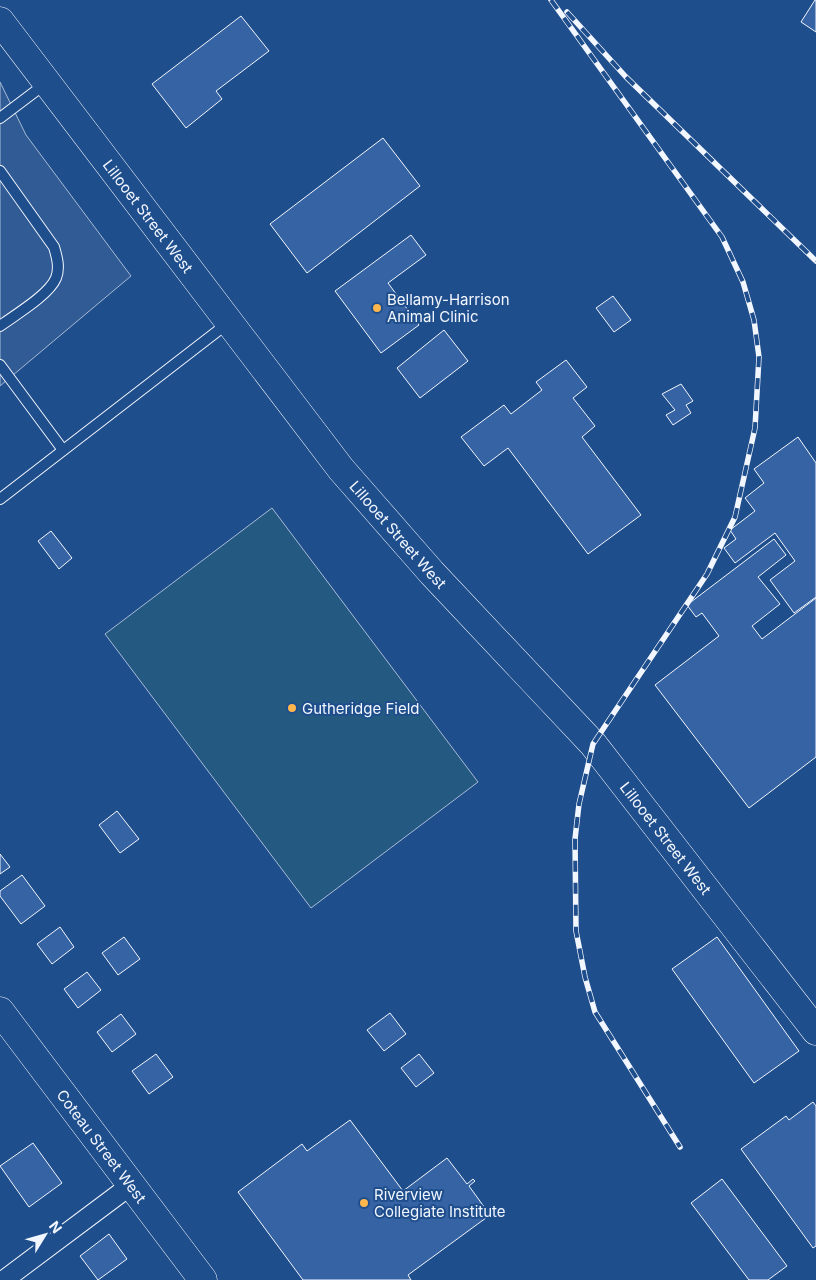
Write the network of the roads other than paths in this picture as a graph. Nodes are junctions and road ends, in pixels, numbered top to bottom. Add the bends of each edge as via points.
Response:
1 (0, 20) edge
2 (47, 82) junction
3 (0, 118) edge
4 (0, 171) edge
5 (229, 322) junction
6 (0, 326) edge
7 (0, 365) edge
8 (64, 450) junction
9 (0, 499) edge
10 (0, 1011) edge
11 (816, 1031) edge
12 (131, 1185) junction
13 (2, 1279) edge
14 (202, 1280) edge

1 - 2 main road, Lillooet Street West
2 - 3 lane
2 - 5 main road, Lillooet Street West
4 - 6 lane via 54,247 58,260 57,276 51,287
5 - 8 lane
5 - 11 main road, Lillooet Street West via 341,469 432,573 593,744
7 - 8 lane
8 - 9 lane
10 - 12 main road, Coteau Street West
12 - 13 street
12 - 14 main road, Coteau Street West

